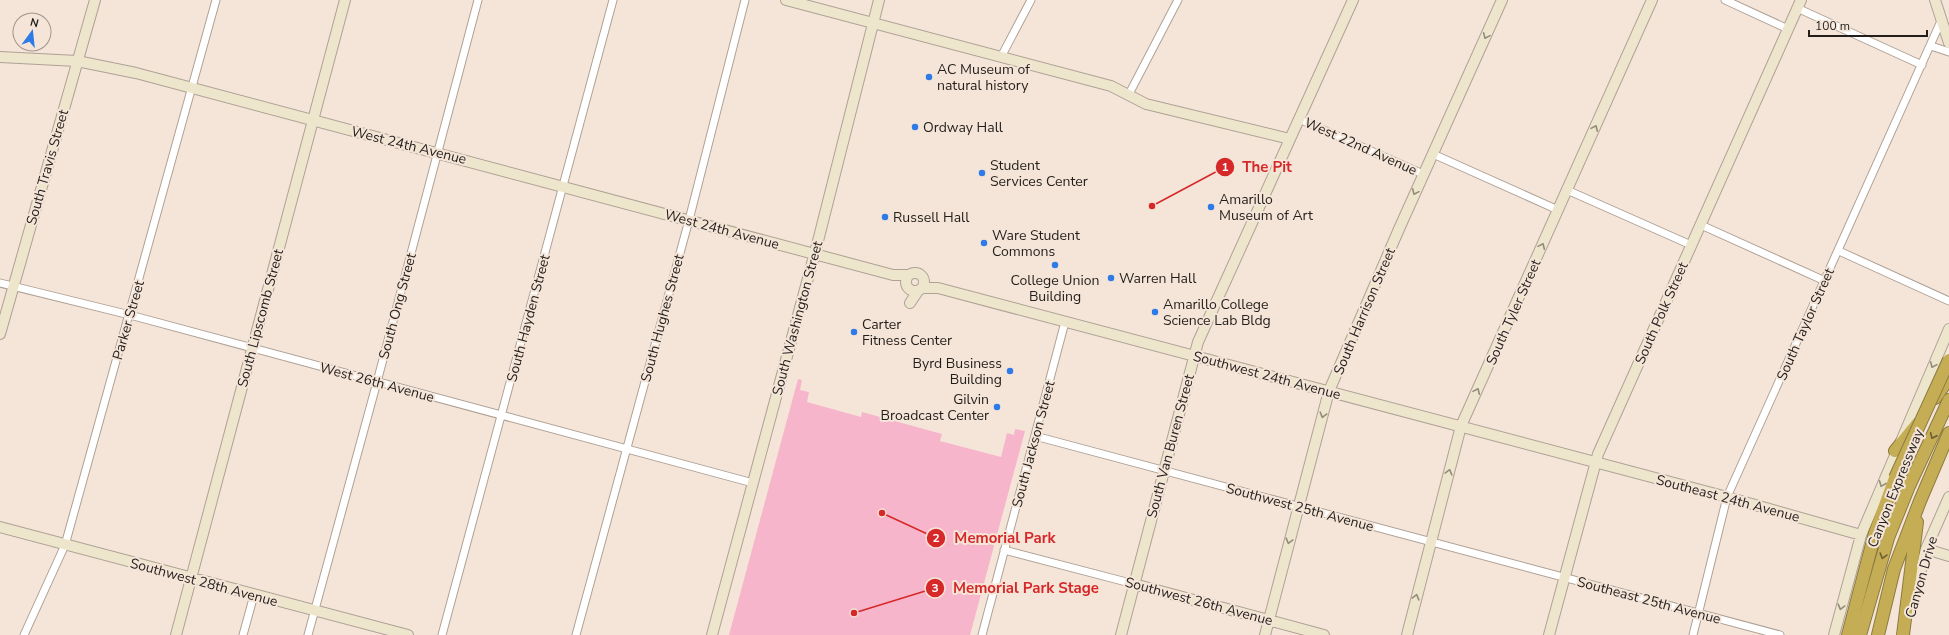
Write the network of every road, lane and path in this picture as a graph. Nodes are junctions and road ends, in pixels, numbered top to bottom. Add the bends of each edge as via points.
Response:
1 (95, 0) edge
2 (216, 0) edge
3 (345, 0) edge
4 (478, 0) edge
5 (613, 0) edge
6 (745, 0) edge
7 (786, 0) edge
8 (879, 0) edge
9 (1031, 0) edge
10 (1178, 0) edge
11 (1353, 0) edge
12 (1502, 0) edge
13 (1652, 0) edge
14 (1725, 0) edge
15 (1934, 0) edge
16 (1799, 4) edge
17 (1941, 21) junction
18 (873, 23) junction
19 (1788, 28) junction
20 (1949, 43) edge
21 (1931, 46) junction
22 (1949, 52) edge
23 (0, 56) edge
24 (1001, 57) junction
25 (77, 61) junction
26 (1922, 65) junction
27 (193, 88) junction
28 (1129, 94) junction
29 (1299, 119) junction
30 (313, 121) junction
31 (1290, 140) junction
32 (437, 152) junction
33 (1433, 154) junction
34 (1423, 174) junction
35 (563, 186) junction
36 (1567, 190) junction
37 (1558, 210) junction
38 (689, 220) junction
39 (1701, 225) junction
40 (1691, 245) junction
41 (1839, 251) junction
42 (814, 254) junction
43 (1825, 281) junction
44 (0, 283) edge
45 (13, 286) junction
46 (1949, 301) edge
47 (130, 315) junction
48 (1065, 322) junction
49 (1949, 329) edge
50 (0, 334) edge
51 (252, 349) junction
52 (1194, 356) junction
53 (1949, 360) edge
54 (1949, 378) edge
55 (377, 382) junction
56 (1329, 391) junction
57 (1949, 400) edge
58 (502, 416) junction
59 (1461, 426) junction
60 (1949, 433) edge
61 (1035, 436) junction
62 (626, 449) junction
63 (1895, 451) junction
64 (1595, 462) junction
65 (1164, 470) junction
66 (753, 483) junction
67 (1727, 496) junction
68 (1949, 497) edge
69 (1920, 501) junction
70 (1298, 506) junction
71 (0, 527) edge
72 (1861, 535) junction
73 (1431, 542) junction
74 (65, 544) junction
75 (1926, 549) junction
76 (1004, 550) junction
77 (1949, 556) edge
78 (191, 577) junction
79 (1565, 577) junction
80 (1134, 584) junction
81 (254, 595) junction
82 (314, 611) junction
83 (1699, 613) junction
84 (1268, 620) junction
85 (24, 635) edge
86 (176, 635) edge
87 (243, 635) edge
88 (308, 635) edge
89 (408, 635) edge
90 (442, 635) edge
91 (576, 635) edge
92 (712, 635) edge
93 (982, 635) edge
94 (1121, 635) edge
95 (1265, 635) edge
96 (1324, 635) edge
97 (1406, 635) edge
98 (1549, 635) edge
99 (1693, 635) edge
100 (1780, 635) edge
101 (1834, 635) edge
102 (1848, 635) edge
103 (1860, 635) edge
104 (1878, 635) edge
105 (1904, 635) edge

1 - 25 main road, South Travis Street
2 - 27 street, Parker Street
3 - 30 main road, South Lipscomb Street
4 - 32 street, South Ong Street
5 - 35 street, South Hayden Street
6 - 38 street, South Hughes Street
7 - 18 main road
8 - 18 main road, South Washington Street
9 - 24 street
10 - 28 street
11 - 29 main road, South Van Buren Street
12 -> 33 main road, South Harrison Street
36 -> 13 main road, South Tyler Street
14 - 19 street
15 - 17 main road
16 - 19 main road, South Polk Street
16 - 26 street
17 - 20 main road
17 - 21 street, South Taylor Street
18 - 24 main road
18 - 42 main road, South Washington Street
19 - 39 main road, South Polk Street
21 - 22 street
21 - 26 street, South Taylor Street
23 - 25 main road, West 24th Avenue
24 - 28 main road via 1111,86
25 - 27 main road, West 24th Avenue
25 - 45 main road, South Travis Street
26 - 41 street, South Taylor Street
27 - 30 main road, West 24th Avenue
27 - 47 street, Parker Street
28 - 31 main road via 1146,104
29 - 31 main road, South Van Buren Street
29 - 34 street, West 22nd Avenue
30 - 32 main road, West 24th Avenue
30 - 51 main road, South Lipscomb Street
31 - 52 main road, South Van Buren Street via 1201,335
32 - 35 main road, West 24th Avenue
32 - 55 street, South Ong Street
33 - 34 main road, South Harrison Street
33 - 37 street
34 -> 56 main road, South Harrison Street
35 - 38 main road, West 24th Avenue
35 - 58 street, South Hayden Street
36 - 37 main road, South Tyler Street
36 - 40 street
59 -> 37 main road, South Tyler Street
38 - 42 main road, West 24th Avenue
38 - 62 street, South Hughes Street
39 - 40 main road, South Polk Street
39 - 43 street
40 - 64 main road, South Polk Street
41 - 43 street, South Taylor Street
41 - 46 street
42 - 48 main road, Southwest 24th Avenue via 893,275 915,285 938,288
42 - 66 main road, South Washington Street
43 - 67 street, South Taylor Street
44 - 45 street, West 26th Avenue
45 - 47 street, West 26th Avenue
45 - 50 main road, South Travis Street
47 - 51 street, West 26th Avenue
47 - 74 street, Parker Street
48 - 52 main road, Southwest 24th Avenue
48 - 61 street, South Jackson Street
49 -> 63 main road
51 - 55 street, West 26th Avenue
51 - 78 main road, South Lipscomb Street
52 - 56 main road, Southwest 24th Avenue
52 - 65 main road, South Van Buren Street
53 - 102 highway, bridge via 1895,478 1875,533
54 - 63 highway
55 - 58 street, West 26th Avenue
55 - 82 street, South Ong Street
56 - 59 main road, Southwest 24th Avenue
56 -> 70 main road, South Harrison Street
57 -> 103 highway, Canyon Expressway via 1888,538
58 - 62 street, West 26th Avenue
58 - 90 street, South Hayden Street
59 - 64 main road, Southwest 24th Avenue
73 -> 59 main road, South Tyler Street
60 - 69 highway, Canyon Expressway
61 - 65 street, Southwest 25th Avenue
61 - 76 street, South Jackson Street
62 - 66 street, West 26th Avenue
62 - 91 street, South Hughes Street
63 -> 72 main road
64 - 67 main road, Southeast 24th Avenue
64 - 79 main road, South Polk Street
65 - 70 street, Southwest 25th Avenue
65 - 80 main road, South Van Buren Street
66 - 92 main road, South Washington Street
67 - 72 main road, Southeast 24th Avenue
67 - 83 street, South Taylor Street
68 - 75 main road, Canyon Drive
69 - 104 highway, Canyon Expressway via 1894,569
69 - 105 highway
70 - 73 street, Southwest 25th Avenue
70 -> 84 main road, South Harrison Street
71 - 74 main road, Southwest 28th Avenue
72 -> 101 main road
73 - 79 street, Southwest 25th Avenue
97 -> 73 main road, South Tyler Street
74 - 78 main road, Southwest 28th Avenue
74 - 85 street, Parker Street
75 - 77 main road
75 - 105 main road, Canyon Drive
76 - 80 street, Southwest 26th Avenue
76 - 93 street, South Jackson Street
78 - 81 main road, Southwest 28th Avenue
78 - 86 main road, South Lipscomb Street
79 - 83 street, Southeast 25th Avenue
79 - 98 main road, South Polk Street
80 - 84 main road, Southwest 26th Avenue
80 - 94 main road, South Van Buren Street
81 - 82 main road, Southwest 28th Avenue
81 - 87 street
82 - 88 street, South Ong Street
82 - 89 main road, Southwest 28th Avenue
83 - 99 street, South Taylor Street
83 - 100 street, Southeast 25th Avenue
84 - 95 main road, South Harrison Street
84 - 96 main road, Southwest 26th Avenue

